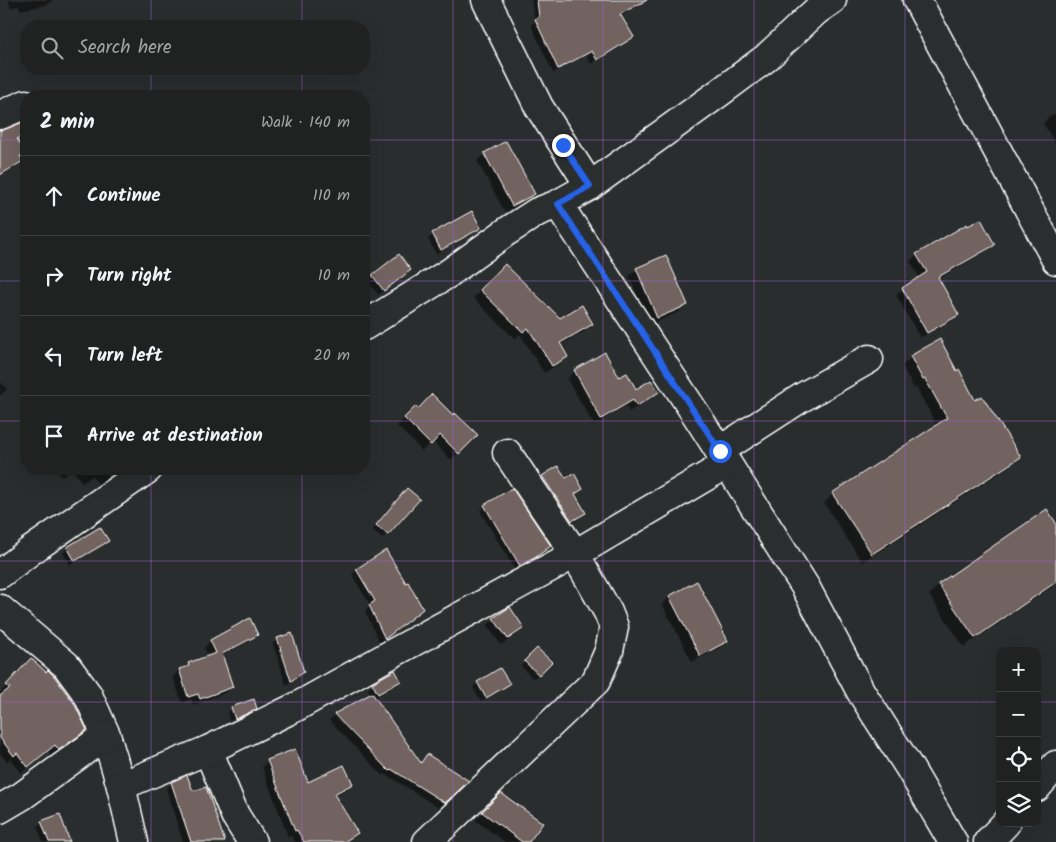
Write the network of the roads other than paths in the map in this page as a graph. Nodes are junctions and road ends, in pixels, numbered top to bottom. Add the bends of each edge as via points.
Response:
1 (486, 0) edge
2 (832, 0) edge
3 (917, 0) edge
4 (20, 107) edge
5 (0, 115) edge
6 (590, 186) junction
7 (558, 204) junction
8 (1056, 260) edge
9 (370, 322) edge
10 (870, 359) dead end
11 (507, 453) dead end
12 (723, 458) junction
13 (139, 475) edge
14 (574, 554) junction
15 (0, 574) edge
16 (0, 609) edge
17 (106, 735) junction
18 (208, 750) junction
19 (1056, 765) edge
20 (1041, 782) edge
21 (121, 786) junction
22 (0, 809) edge
23 (1002, 827) edge
24 (134, 842) edge
25 (252, 842) edge
26 (427, 842) edge
27 (953, 842) edge
28 (988, 842) edge

1 - 6 street via 538,107
2 - 6 street via 758,64
3 - 8 street
4 - 5 street
6 - 7 street
7 - 9 street via 537,212
7 - 12 street
10 - 12 street via 801,398
11 - 14 street
12 - 14 street
12 - 27 street via 806,588 861,692
13 - 15 street
14 - 18 street via 298,706
14 - 26 street via 614,628 609,651 596,681
16 - 17 street via 66,664 88,695
17 - 21 street
17 - 22 street
18 - 21 street
18 - 25 street via 235,815
19 - 20 street
21 - 24 street
23 - 28 street

